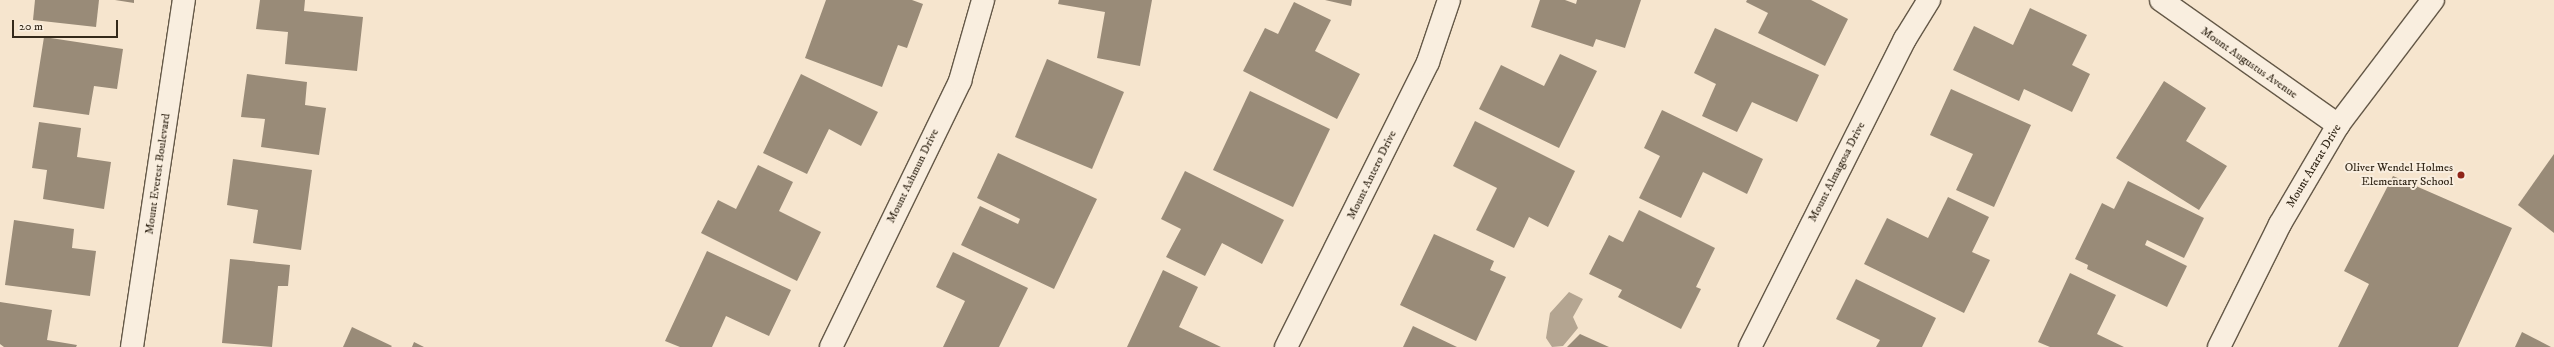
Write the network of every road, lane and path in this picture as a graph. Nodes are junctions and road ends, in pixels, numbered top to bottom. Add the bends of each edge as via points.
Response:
1 (184, 0) edge
2 (983, 0) edge
3 (1449, 0) edge
4 (1929, 0) edge
5 (2161, 0) edge
6 (2433, 0) edge
7 (2338, 125) junction
8 (132, 347) edge
9 (831, 347) edge
10 (1286, 347) edge
11 (1750, 347) edge
12 (2219, 347) edge

1 - 8 street, Mount Everest Boulevard
2 - 9 street, Mount Ashmun Drive via 960,81
3 - 10 street, Mount Antero Drive via 1428,62
4 - 11 street, Mount Almagosa Drive via 1905,39
5 - 7 street, Mount Augustus Avenue
6 - 7 street, Mount Ararat Drive
7 - 12 street, Mount Ararat Drive via 2280,224

